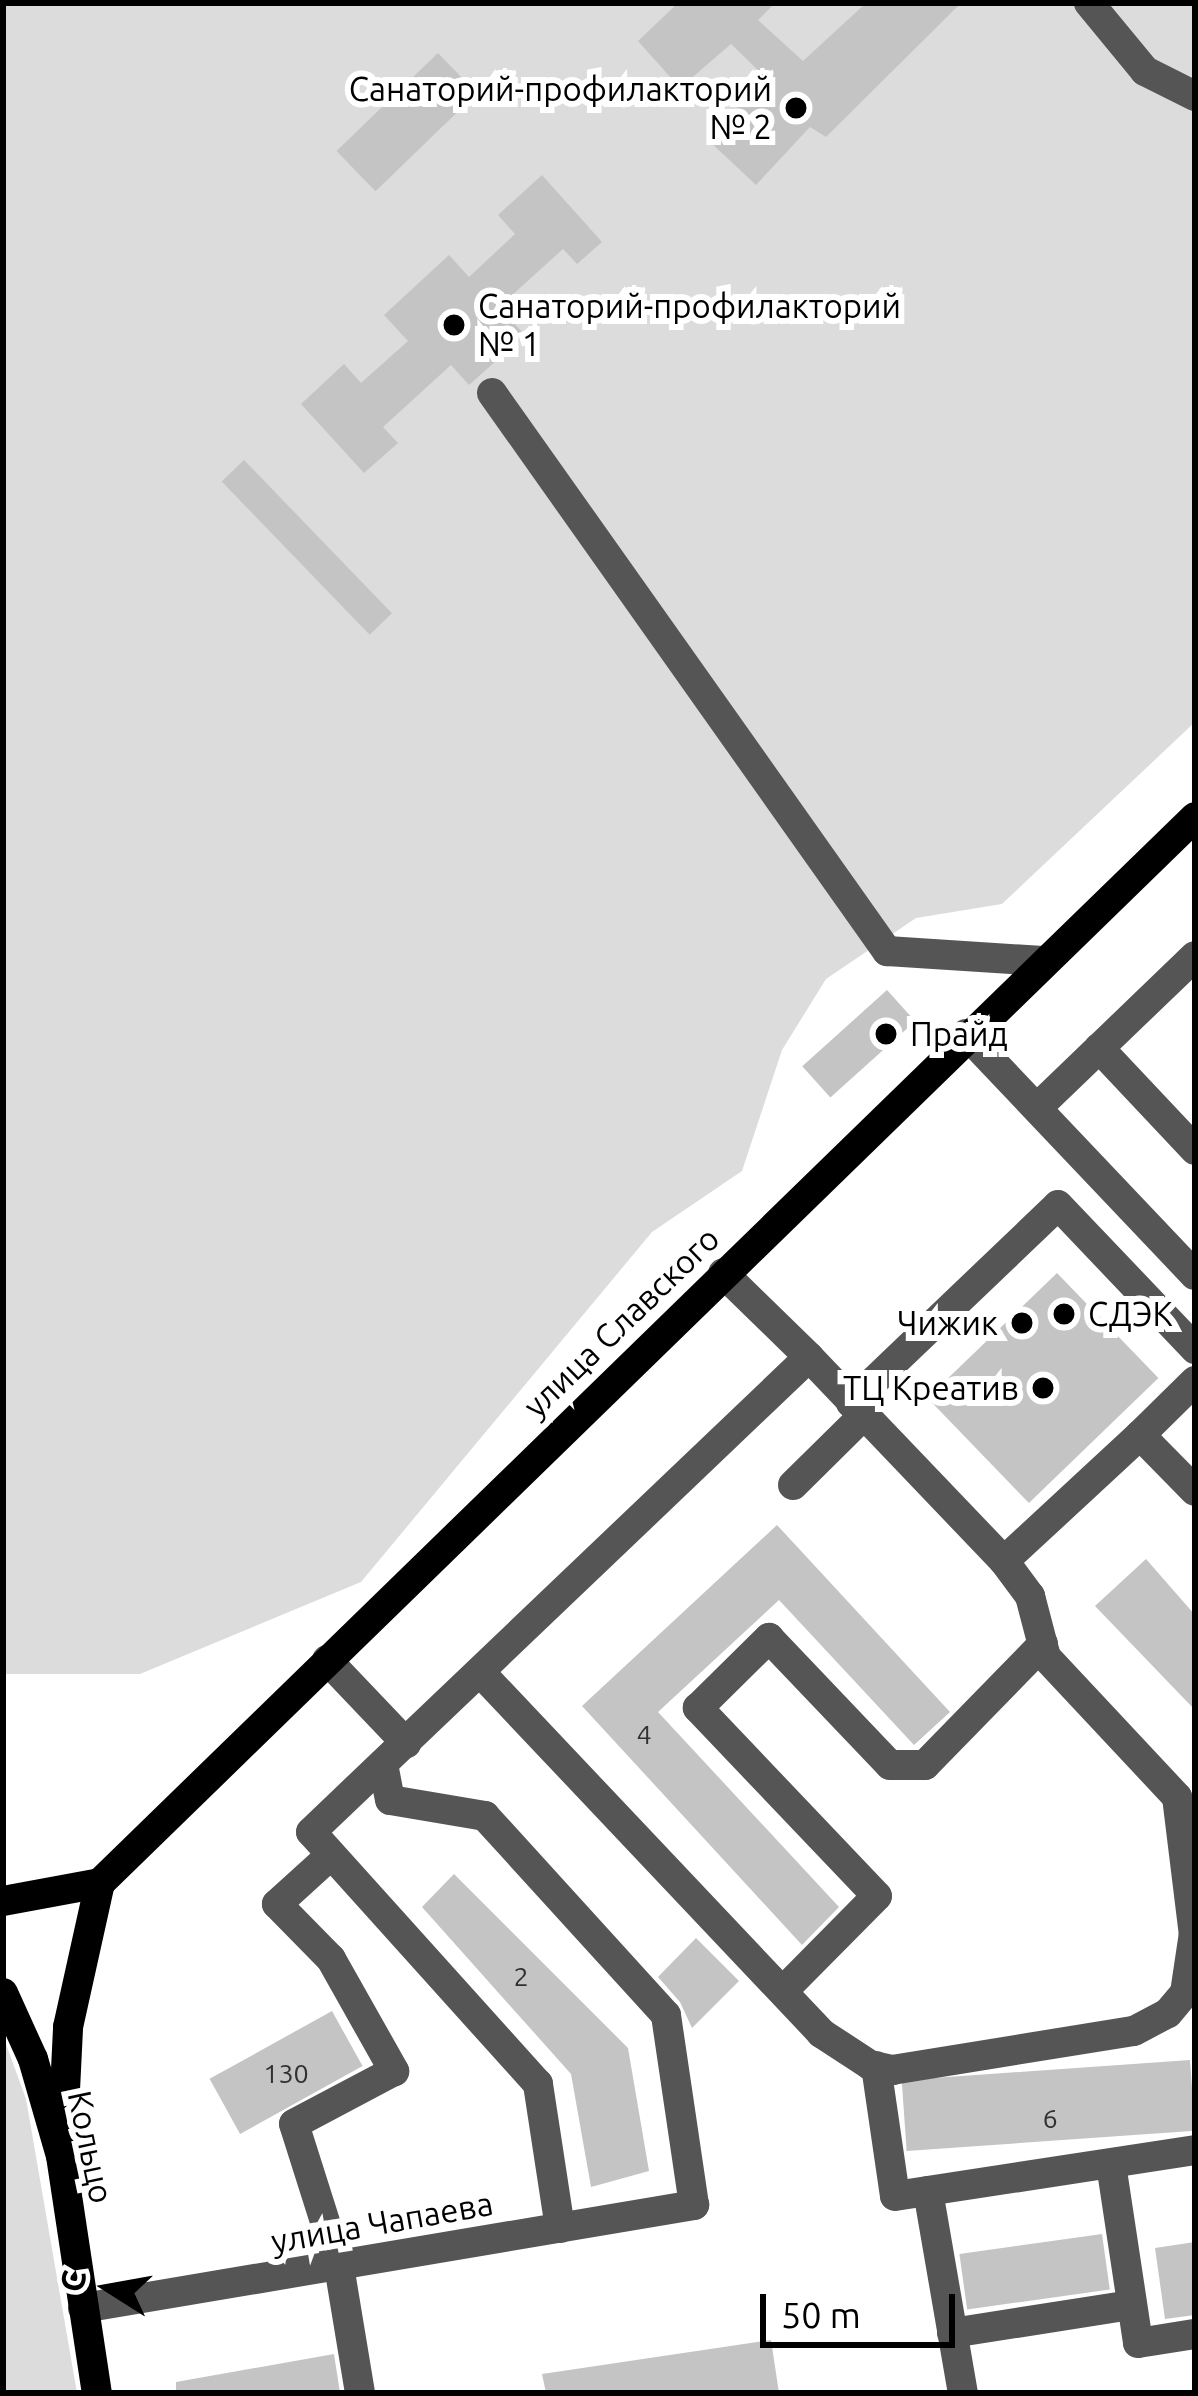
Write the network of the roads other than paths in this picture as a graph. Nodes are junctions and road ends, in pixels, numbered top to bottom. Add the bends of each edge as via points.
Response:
1 (1089, 3) edge
2 (1195, 96) edge
3 (492, 392) dead end
4 (1195, 817) edge
5 (1195, 956) edge
6 (1043, 962) junction
7 (966, 1034) junction
8 (1099, 1048) junction
9 (1037, 1108) junction
10 (1195, 1150) edge
11 (1095, 1169) junction
12 (1058, 1204) junction
13 (723, 1273) junction
14 (1195, 1275) edge
15 (1195, 1348) edge
16 (809, 1357) junction
17 (1195, 1382) edge
18 (857, 1410) junction
19 (1140, 1435) junction
20 (793, 1485) dead end
21 (1195, 1491) edge
22 (1004, 1561) junction
23 (1043, 1644) junction
24 (327, 1660) junction
25 (480, 1672) junction
26 (395, 1753) junction
27 (332, 1855) junction
28 (1191, 1872) edge
29 (100, 1883) junction
30 (3, 1900) edge
31 (1194, 1938) edge
32 (784, 1990) junction
33 (3, 1993) edge
34 (876, 2066) junction
35 (1195, 2150) edge
36 (62, 2156) junction
37 (1111, 2164) junction
38 (928, 2192) junction
39 (560, 2228) junction
40 (339, 2266) junction
41 (1131, 2305) junction
42 (82, 2308) junction
43 (952, 2333) junction
44 (1195, 2334) edge
45 (97, 2393) edge
46 (360, 2393) edge
47 (963, 2393) edge

1 - 2 street via 1144,71
3 - 6 street via 887,951
4 - 6 main road, улица Славского
5 - 8 street
6 - 7 main road, улица Славского
7 - 9 street
7 - 13 main road, улица Славского
8 - 9 street
8 - 10 street
9 - 11 street
11 - 12 street
11 - 14 street
12 - 15 street
12 - 18 street
13 - 16 street
13 - 24 main road, улица Славского
16 - 18 street
16 - 25 street
17 - 19 street
18 - 20 street
18 - 22 street
19 - 21 street
19 - 22 street
22 - 23 street via 1030,1596
23 - 28 street via 1046,1657 1177,1796
23 - 32 street via 925,1765 890,1766 769,1638 698,1708 877,1895
24 - 26 street
24 - 29 main road, улица Славского
25 - 26 street
25 - 32 street
26 - 27 street via 311,1832
26 - 39 street, улица Чапаева via 390,1800 485,1816 667,2015 694,2205
27 - 39 street via 538,2084
27 - 40 street via 277,1904 331,1959 394,2072 294,2124
28 - 31 street
29 - 30 main road
29 - 36 main road via 68,2027
31 - 34 street via 1185,1993 1134,2031 892,2070
32 - 34 street via 821,2033
33 - 36 main road, Кольцо
34 - 38 street via 895,2196
35 - 37 street
36 - 42 main road, Кольцо
37 - 38 street
37 - 41 street
38 - 43 street
39 - 40 street, улица Чапаева
40 - 42 street, улица Чапаева
40 - 46 street
41 - 43 street
41 - 44 street via 1138,2343
42 - 45 main road, Кольцо
43 - 47 street

